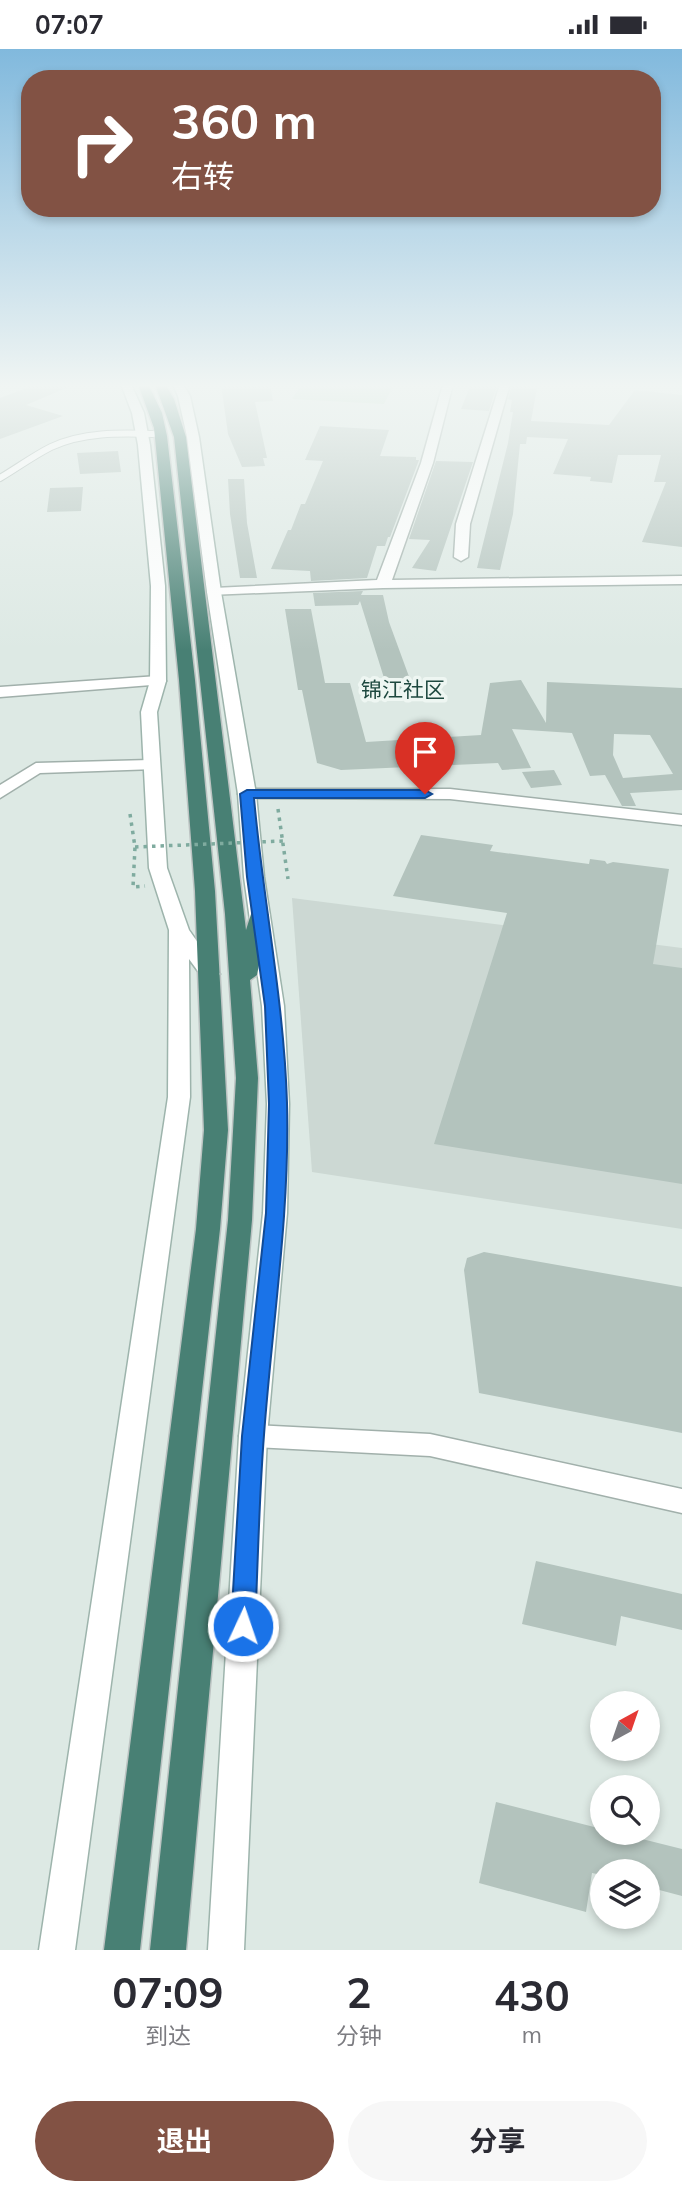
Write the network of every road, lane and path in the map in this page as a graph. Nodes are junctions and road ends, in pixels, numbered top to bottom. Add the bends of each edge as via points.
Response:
1 (153, 473) edge
2 (157, 473) edge
3 (183, 473) edge
4 (197, 473) edge
5 (423, 473) edge
6 (478, 473) edge
7 (461, 558) dead end
8 (682, 580) edge
9 (383, 584) junction
10 (214, 592) junction
11 (158, 681) junction
12 (0, 692) edge
13 (150, 765) junction
14 (0, 793) edge
15 (247, 794) junction
16 (279, 810) dead end
17 (130, 814) dead end
18 (682, 820) edge
19 (283, 841) junction
20 (135, 847) junction
21 (288, 879) dead end
22 (133, 887) dead end
23 (259, 915) junction
24 (179, 930) junction
25 (210, 974) junction
26 (242, 997) junction
27 (253, 1436) junction
28 (682, 1501) edge
29 (57, 1950) edge
30 (122, 1950) edge
31 (168, 1950) edge
32 (226, 1950) edge

1 - 11 main road
2 - 25 highway via 187,680
3 - 26 highway
4 - 10 main road
5 - 9 main road
6 - 7 main road via 463,524
8 - 9 main road
9 - 10 main road
10 - 15 main road
11 - 12 main road
11 - 13 main road via 149,712
13 - 14 main road via 36,768
13 - 24 main road via 158,868
15 - 18 main road via 450,794
15 - 23 main road
16 - 19 path
17 - 20 path
19 - 20 path, bridge
19 - 21 path
20 - 22 path
23 - 26 highway
23 - 27 main road via 273,1006 278,1104 275,1213
24 - 25 main road
24 - 29 main road via 178,1097
25 - 30 highway via 216,1130 208,1229
26 - 31 highway via 247,1078 240,1220
27 - 28 main road via 430,1445
27 - 32 main road

